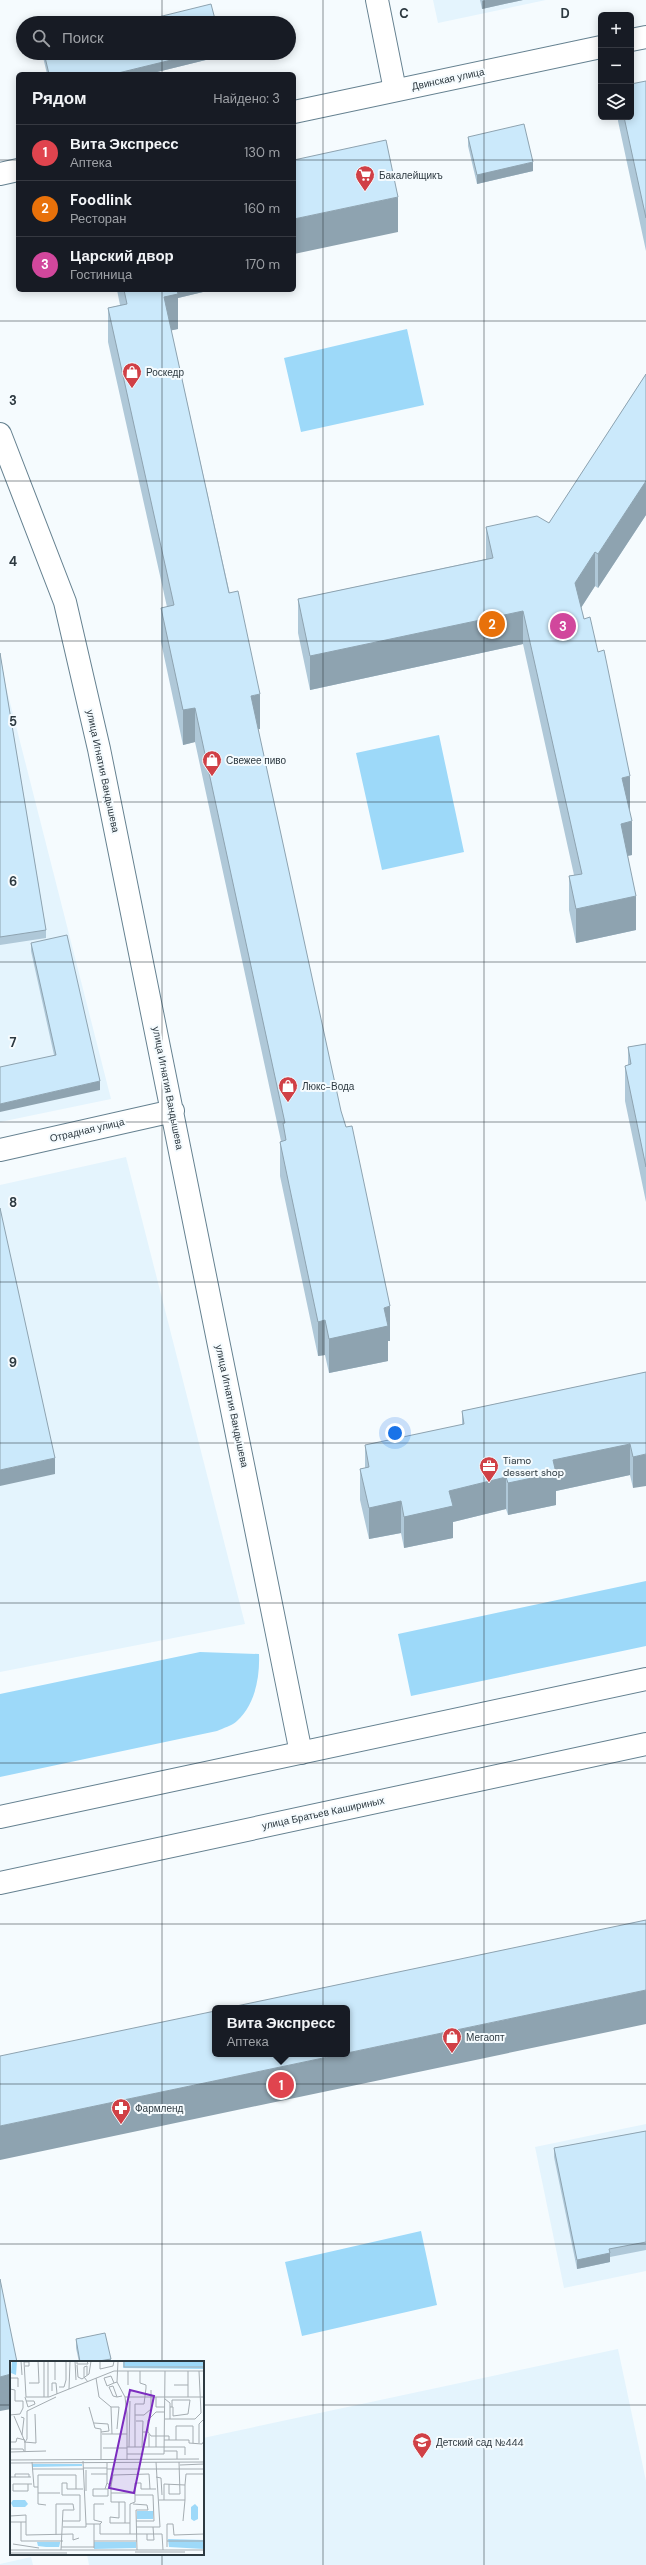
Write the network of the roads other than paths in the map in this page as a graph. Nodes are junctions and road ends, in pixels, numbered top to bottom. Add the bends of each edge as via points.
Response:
1 (377, 0) edge
2 (646, 37) edge
3 (634, 39) edge
4 (598, 48) edge
5 (395, 90) junction
6 (296, 112) edge
7 (16, 170) edge
8 (0, 174) edge
9 (0, 434) edge
10 (173, 1111) junction
11 (0, 1150) edge
12 (646, 1679) edge
13 (646, 1744) edge
14 (301, 1753) junction
15 (0, 1818) edge
16 (0, 1883) edge

1 - 5 street
2 - 3 street
4 - 5 street, Двинская улица
5 - 6 street, Двинская улица
7 - 8 street
9 - 10 street, улица Игнатия Вандышева via 65,602 99,748
10 - 11 street, Отрадная улица
10 - 14 street, улица Игнатия Вандышева
12 - 14 street
13 - 16 street, улица Братьев Кашириных
14 - 15 street

